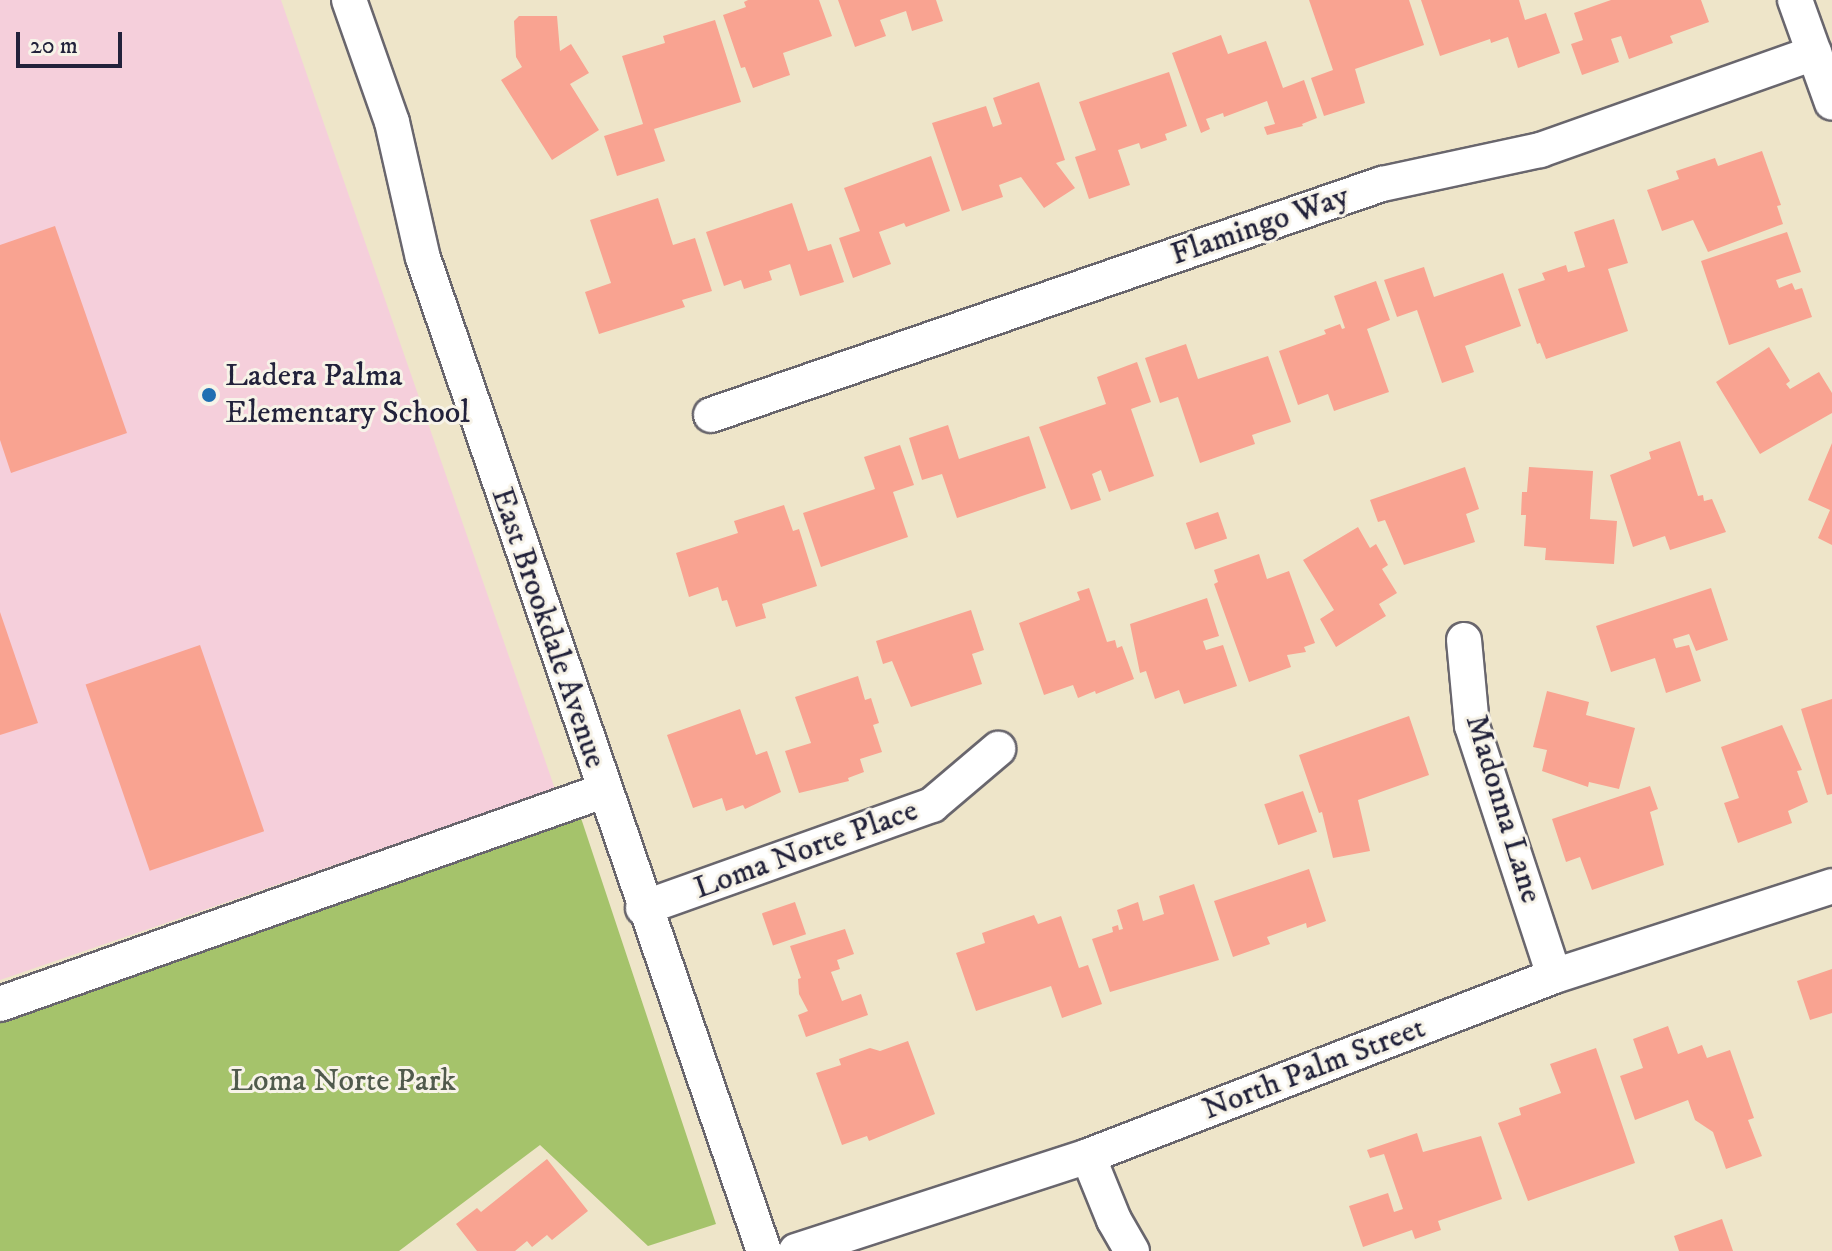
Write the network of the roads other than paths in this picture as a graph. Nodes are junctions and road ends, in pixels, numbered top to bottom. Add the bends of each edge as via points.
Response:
1 (349, 0) edge
2 (1795, 0) edge
3 (1814, 53) junction
4 (1832, 103) edge
5 (711, 415) dead end
6 (1464, 640) dead end
7 (998, 749) dead end
8 (603, 791) junction
9 (1832, 886) edge
10 (643, 908) junction
11 (1554, 976) junction
12 (0, 1004) edge
13 (1088, 1156) junction
14 (764, 1251) edge
15 (796, 1251) edge
16 (1132, 1251) edge

1 - 8 street, East Brookdale Avenue via 392,122 423,258
2 - 3 street
3 - 4 street
3 - 5 street, Flamingo Way via 1540,150 1382,184
6 - 11 street, Madonna Lane via 1472,726
7 - 10 street, Loma Norte Place via 932,805
8 - 10 street, East Brookdale Avenue
8 - 12 street
9 - 11 street, North Palm Street
10 - 14 street, East Brookdale Avenue
11 - 13 street, North Palm Street
13 - 15 street, North Palm Street
13 - 16 street

